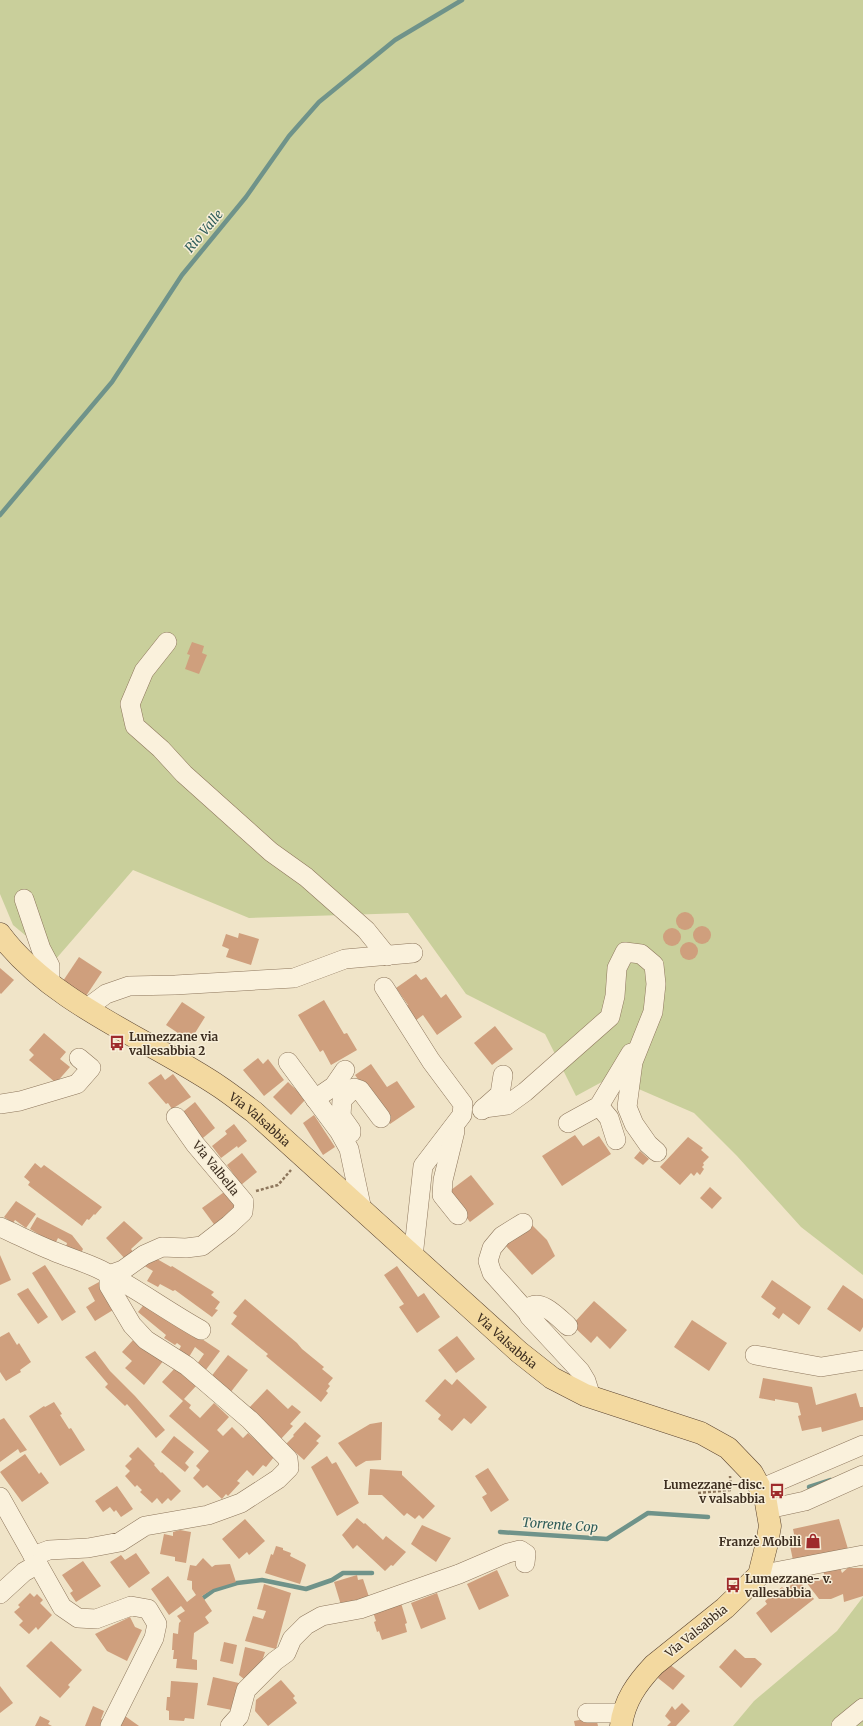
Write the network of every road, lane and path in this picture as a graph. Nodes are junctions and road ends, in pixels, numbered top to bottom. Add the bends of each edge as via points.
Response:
1 (167, 642) dead end
2 (24, 899) dead end
3 (0, 934) edge
4 (413, 953) dead end
5 (387, 956) junction
6 (240, 969) dead end
7 (310, 972) junction
8 (50, 982) junction
9 (384, 987) dead end
10 (87, 1008) junction
11 (641, 1042) junction
12 (78, 1058) dead end
13 (288, 1062) dead end
14 (345, 1070) dead end
15 (503, 1075) dead end
16 (0, 1104) edge
17 (320, 1106) junction
18 (599, 1106) junction
19 (484, 1108) junction
20 (176, 1117) dead end
21 (381, 1118) dead end
22 (568, 1123) dead end
23 (450, 1135) junction
24 (616, 1140) dead end
25 (652, 1148) dead end
26 (349, 1149) junction
27 (296, 1165) dead end
28 (237, 1194) junction
29 (362, 1210) junction
30 (458, 1215) dead end
31 (523, 1222) dead end
32 (0, 1227) edge
33 (413, 1257) junction
34 (109, 1274) junction
35 (527, 1312) junction
36 (566, 1323) dead end
37 (201, 1330) dead end
38 (755, 1355) dead end
39 (863, 1360) edge
40 (591, 1397) junction
41 (863, 1445) edge
42 (728, 1448) junction
43 (863, 1475) edge
44 (762, 1488) junction
45 (698, 1493) dead end
46 (0, 1497) edge
47 (768, 1509) junction
48 (863, 1555) edge
49 (36, 1560) junction
50 (525, 1563) dead end
51 (759, 1575) junction
52 (0, 1594) edge
53 (863, 1708) edge
54 (587, 1713) dead end
55 (622, 1719) edge
56 (110, 1726) edge
57 (230, 1726) edge
58 (841, 1726) edge

1 - 5 street via 144,671 130,704 135,726 271,852 306,877 366,930
2 - 8 street via 41,949 50,966
3 - 8 main road, Via Valsabbia via 33,970
4 - 5 street
5 - 7 street via 346,959
6 - 7 street via 259,973 290,970
7 - 10 street via 294,978 129,986 106,994
8 - 10 main road, Via Valsabbia
9 - 23 street via 431,1061 463,1104 462,1115
10 - 29 main road, Via Valsabbia via 220,1087 254,1112
11 - 18 street via 630,1054
11 - 19 street via 653,1012 656,984 654,965 641,954 625,952 617,968 610,1017 525,1092 507,1105
11 - 25 street via 633,1062 627,1107 634,1124
12 - 16 street via 91,1068 77,1084 20,1101
13 - 17 street
14 - 17 street
15 - 19 street via 500,1094
17 - 26 street
18 - 22 street
18 - 24 street via 609,1118
19 - 23 street
20 - 28 street, Via Valbella
21 - 26 street via 360,1090 354,1088 350,1091 342,1100 341,1116 351,1130
23 - 30 street via 442,1195
23 - 33 street via 423,1166
26 - 29 street
27 - 28 path via 278,1185 247,1194
28 - 34 street, Via Valbella via 244,1202 243,1212 202,1246 162,1246 123,1270
29 - 33 main road, Via Valsabbia
31 - 35 street via 502,1236 492,1248 488,1261 492,1273
32 - 34 street
33 - 40 main road, Via Valsabbia via 519,1352 552,1378
34 - 37 street
34 - 49 street via 109,1286 132,1325 146,1340 187,1366 250,1420 288,1459 289,1468 278,1480 241,1503 208,1515 145,1526 120,1542 88,1548 49,1550
35 - 36 street via 529,1307 538,1305 549,1309
35 - 40 street via 580,1371
38 - 39 street via 821,1367
40 - 42 main road, Via Valsabbia via 702,1433
41 - 44 street
42 - 44 main road, Via Valsabbia via 752,1473
42 - 45 path via 731,1490
43 - 47 street via 805,1501
44 - 47 main road, Via Valsabbia
46 - 49 street
47 - 51 main road, Via Valsabbia via 768,1543
48 - 51 street
49 - 52 street
49 - 56 street via 62,1607 78,1618 96,1619 131,1606 148,1609 157,1624 154,1638
50 - 57 street via 526,1554 520,1550 508,1553 459,1574 360,1609 322,1616 306,1625 292,1639 286,1653 246,1690 239,1716
51 - 55 main road, Via Valsabbia via 725,1608 654,1665 635,1686
53 - 58 street
54 - 55 street

